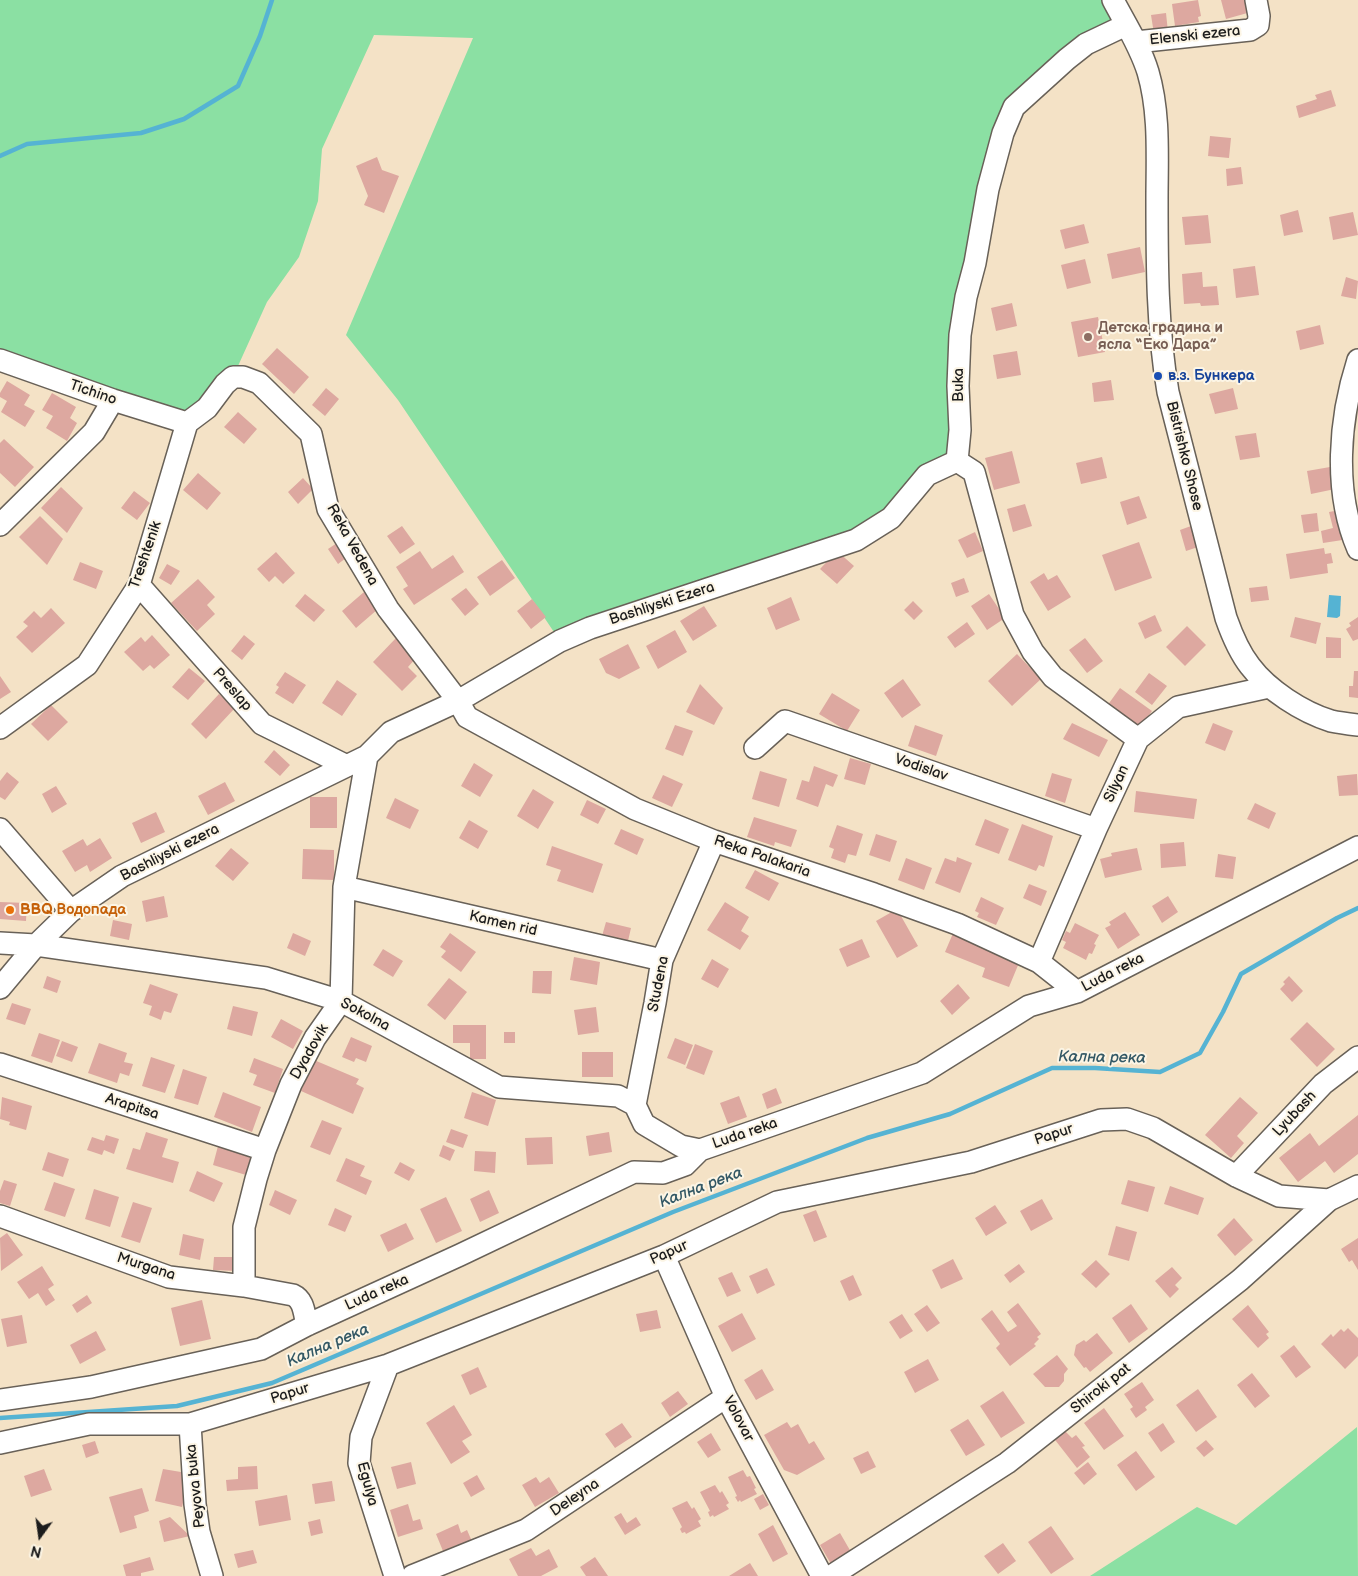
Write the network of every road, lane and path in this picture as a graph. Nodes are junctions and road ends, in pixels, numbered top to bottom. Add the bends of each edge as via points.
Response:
1 (1113, 0) edge
2 (1256, 0) edge
3 (1131, 34) junction
4 (0, 360) edge
5 (1358, 360) edge
6 (113, 400) junction
7 (188, 422) junction
8 (957, 461) junction
9 (0, 526) edge
10 (1358, 549) edge
11 (139, 585) junction
12 (1269, 687) junction
13 (458, 701) junction
14 (1358, 725) edge
15 (0, 728) edge
16 (1138, 739) junction
17 (755, 748) dead end
18 (368, 756) junction
19 (347, 766) junction
20 (0, 829) edge
21 (1096, 830) junction
22 (714, 841) junction
23 (1358, 847) edge
24 (344, 887) junction
25 (71, 911) junction
26 (0, 943) edge
27 (36, 945) junction
28 (662, 960) junction
29 (1039, 962) junction
30 (0, 988) edge
31 (1077, 992) junction
32 (341, 1001) junction
33 (1358, 1057) edge
34 (0, 1064) edge
35 (635, 1105) junction
36 (265, 1150) junction
37 (700, 1150) junction
38 (1236, 1176) junction
39 (1358, 1186) edge
40 (1329, 1200) junction
41 (0, 1216) edge
42 (664, 1256) junction
43 (244, 1286) junction
44 (307, 1324) junction
45 (388, 1365) junction
46 (726, 1397) junction
47 (0, 1400) edge
48 (190, 1424) junction
49 (0, 1443) edge
50 (212, 1576) edge
51 (395, 1576) edge
52 (412, 1576) edge
53 (822, 1576) edge
54 (831, 1576) edge

1 - 3 street, Bistrishko Shose
2 - 3 street, Elenski ezera via 1260,16 1258,25 1250,30
3 - 8 street, Buka via 1086,44 1014,106 988,190 966,297 960,336
3 - 12 street, Bistrishko Shose via 1148,70 1157,117 1159,320 1168,392 1226,618 1249,666
4 - 6 street, Tichino
5 - 10 street via 1346,403 1341,459 1348,516
6 - 7 street, Tichino
6 - 9 street via 94,432
7 - 11 street, Treshtenik
7 - 13 street, Reka Vedena via 207,408 225,384 233,378 243,377 259,383 311,434 328,509 388,609
8 - 13 street, Bashliyski Ezera via 927,475 891,518 856,540 590,628 560,641
8 - 16 street via 974,472 1012,615 1033,652 1053,677
11 - 15 street, Treshtenik via 87,665
11 - 19 street, Preslap via 262,724
12 - 14 street, Bistrishko Shose via 1298,706 1331,721
12 - 16 street, Silyan via 1178,707
13 - 18 street, Bashliyski Ezera via 391,732
13 - 22 street, Reka Palakaria via 467,717 635,809
16 - 21 street, Silyan
17 - 21 street, Vodislav via 785,721
18 - 19 street, Bashliyski ezera
18 - 24 street
19 - 25 street, Bashliyski ezera via 122,876
20 - 25 street
21 - 29 street, Silyan
22 - 28 street, Studena
22 - 29 street, Reka Palakaria via 957,924
23 - 31 street, Luda reka
24 - 28 street, Kamen rid
24 - 32 street
25 - 27 street, Bashliyski ezera
26 - 27 street, Sokolna
27 - 30 street, Bashliyski ezera
27 - 32 street, Sokolna via 266,978
28 - 35 street, Studena
29 - 31 street, Reka Palakaria
31 - 37 street, Luda reka via 1029,1006 922,1073
32 - 35 street, Sokolna via 499,1087 618,1096
32 - 36 street, Dyadovik via 315,1038 291,1084
33 - 38 street, Lyubash via 1322,1084
34 - 36 street, Arapitsa
35 - 37 street via 644,1124 681,1146
36 - 43 street, Dyadovik via 244,1227
37 - 44 street, Luda reka via 685,1165 663,1173 634,1172
38 - 40 street, Papur via 1279,1196
38 - 42 street, Papur via 1153,1128 1127,1119 1100,1120 971,1162 777,1202
39 - 40 street, Shiroki pat
40 - 54 street, Shiroki pat via 1240,1280 1007,1463
41 - 43 street, Murgana via 169,1277
42 - 45 street, Papur
42 - 46 street, Volovar
43 - 44 street, Murgana via 298,1297
44 - 47 street, Luda reka via 261,1349 91,1387
45 - 48 street, Papur
45 - 51 street, Egulya via 361,1437 358,1463
46 - 52 street, Deleyna via 526,1530
46 - 53 street, Volovar
48 - 49 street, Papur via 89,1424
48 - 50 street, Peyova buka via 195,1504

